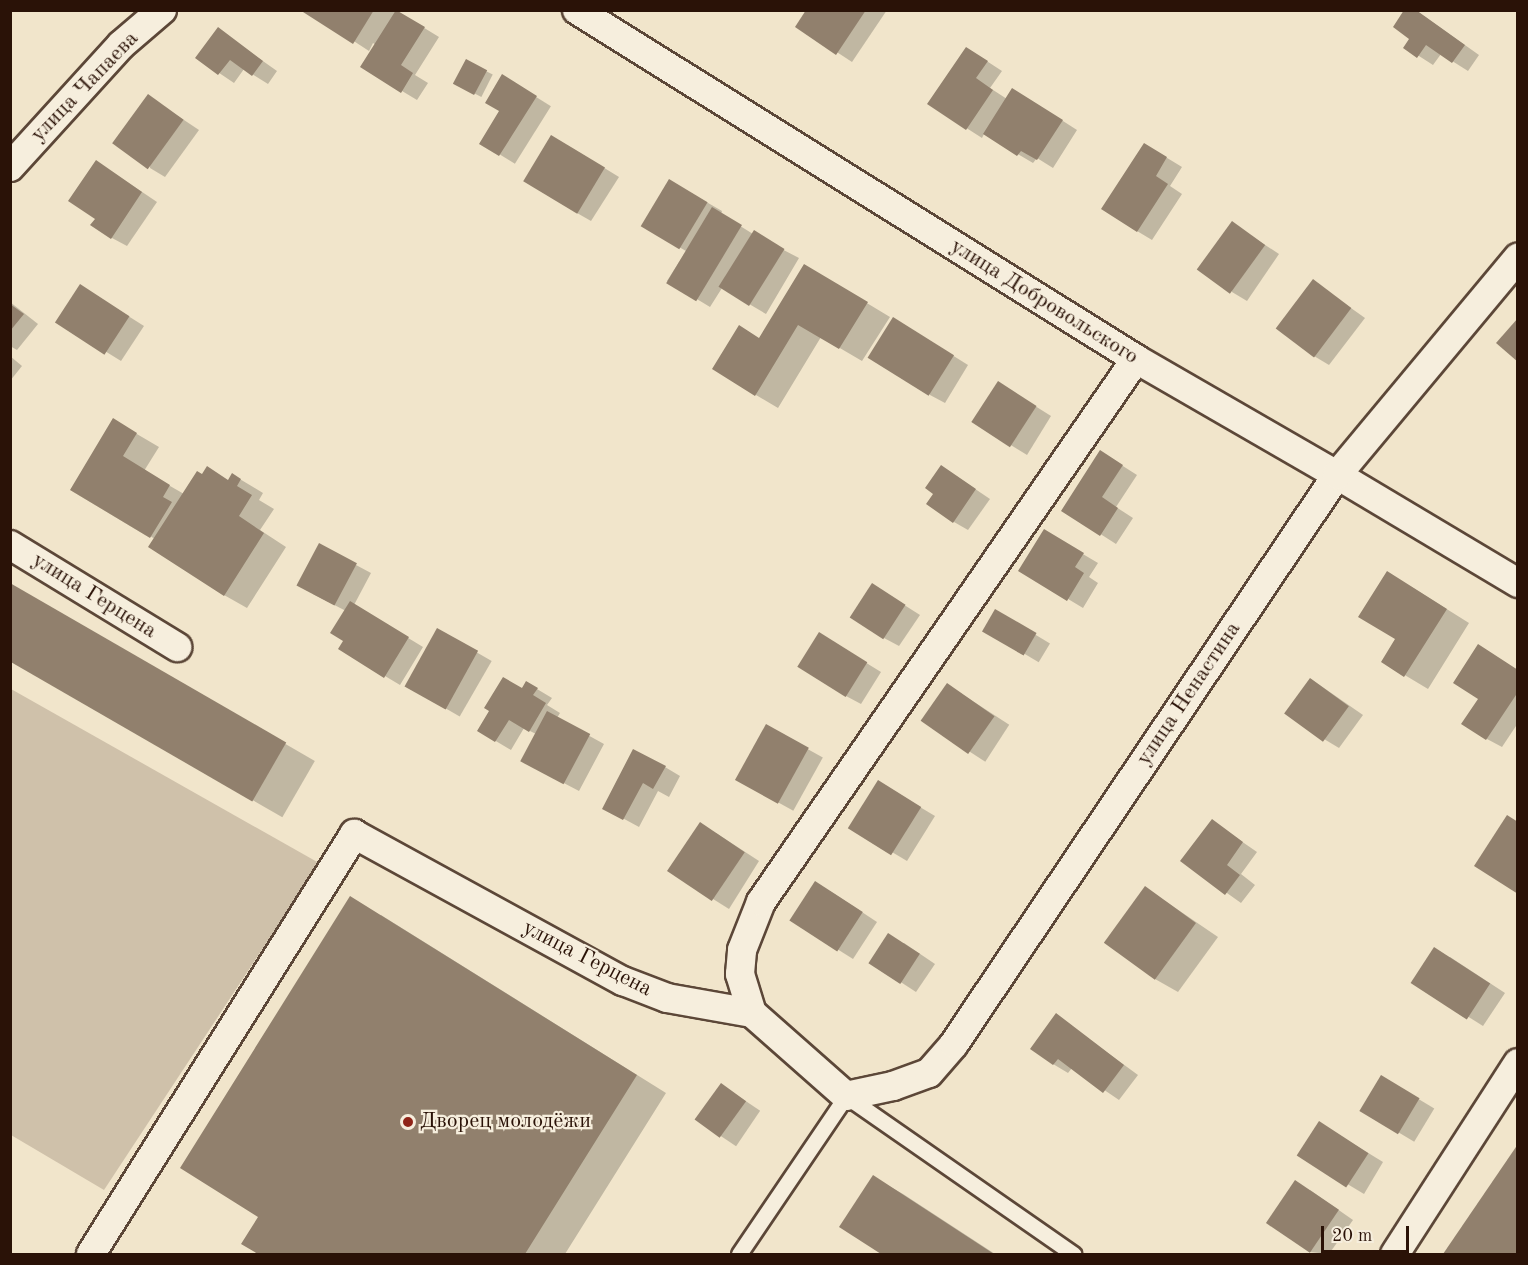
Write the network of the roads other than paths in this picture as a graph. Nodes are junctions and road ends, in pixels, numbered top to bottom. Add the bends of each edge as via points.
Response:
1 (162, 10) edge
2 (577, 10) edge
3 (10, 167) edge
4 (1518, 258) edge
5 (1136, 359) junction
6 (1337, 475) junction
7 (10, 545) edge
8 (1518, 583) edge
9 (177, 647) dead end
10 (752, 1013) junction
11 (1518, 1063) edge
12 (846, 1096) junction
13 (91, 1254) edge
14 (739, 1254) edge
15 (1072, 1254) edge
16 (1395, 1254) edge

1 - 3 street, улица Чапаева via 121,45
2 - 5 street, улица Добровольского
4 - 6 street, улица Ненастина
5 - 6 street, улица Добровольского
5 - 10 street via 761,902 742,950 740,974
6 - 8 street, улица Добровольского
6 - 12 street, улица Ненастина via 954,1044 929,1073
7 - 9 street, улица Герцена
10 - 12 street
10 - 13 street, улица Герцена via 667,998 623,981 354,834
11 - 16 street
12 - 14 lane
12 - 15 lane

